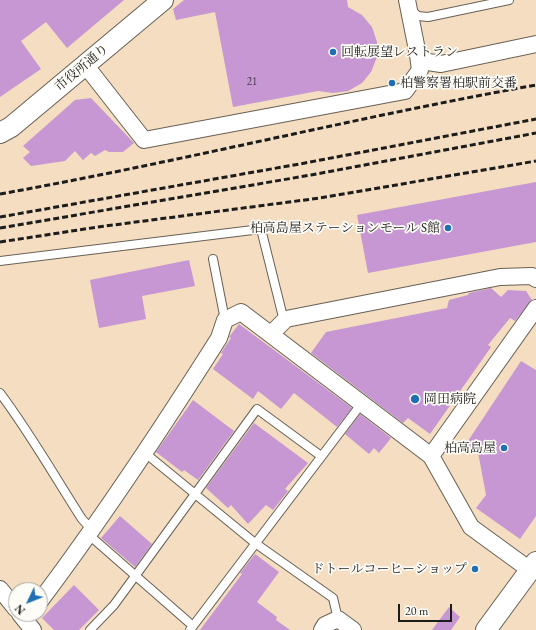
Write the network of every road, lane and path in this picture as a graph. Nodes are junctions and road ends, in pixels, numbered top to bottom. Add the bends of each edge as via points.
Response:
1 (509, 0) edge
2 (156, 2) edge
3 (407, 3) edge
4 (536, 44) edge
5 (418, 55) junction
6 (86, 66) junction
7 (0, 134) edge
8 (213, 259) dead end
9 (0, 261) edge
10 (536, 279) edge
11 (536, 308) edge
12 (225, 320) junction
13 (284, 322) junction
14 (271, 334) junction
15 (0, 393) edge
16 (362, 403) junction
17 (145, 453) junction
18 (321, 456) junction
19 (431, 456) junction
20 (194, 493) junction
21 (91, 533) junction
22 (255, 543) junction
23 (533, 566) edge
24 (135, 575) junction
25 (0, 589) edge
26 (48, 590) edge
27 (8, 598) edge
28 (338, 620) junction
29 (192, 628) edge
30 (90, 630) edge
31 (322, 630) edge
32 (353, 630) edge
33 (486, 630) edge

1 - 3 lane via 428,17 418,16
2 - 6 street, 市役所通り
3 - 5 street
4 - 5 street via 441,64 428,62
5 - 6 street via 420,70 405,91 144,140
6 - 7 street, 市役所通り
8 - 12 lane
9 - 13 lane via 261,229
10 - 13 street via 532,276 500,277 286,319
11 - 19 street
12 - 14 street via 241,312
12 - 17 street via 219,338
13 - 14 street
14 - 16 street
15 - 21 lane
16 - 18 lane
16 - 19 street
17 - 20 lane
17 - 21 street
18 - 20 lane via 257,408
18 - 22 lane
19 - 23 street via 471,527
20 - 22 lane
20 - 24 lane
21 - 24 lane
21 - 26 street
22 - 28 lane via 333,598
22 - 29 lane
23 - 33 street
24 - 29 lane
24 - 30 lane via 114,605
25 - 27 street
28 - 31 street
28 - 32 street

